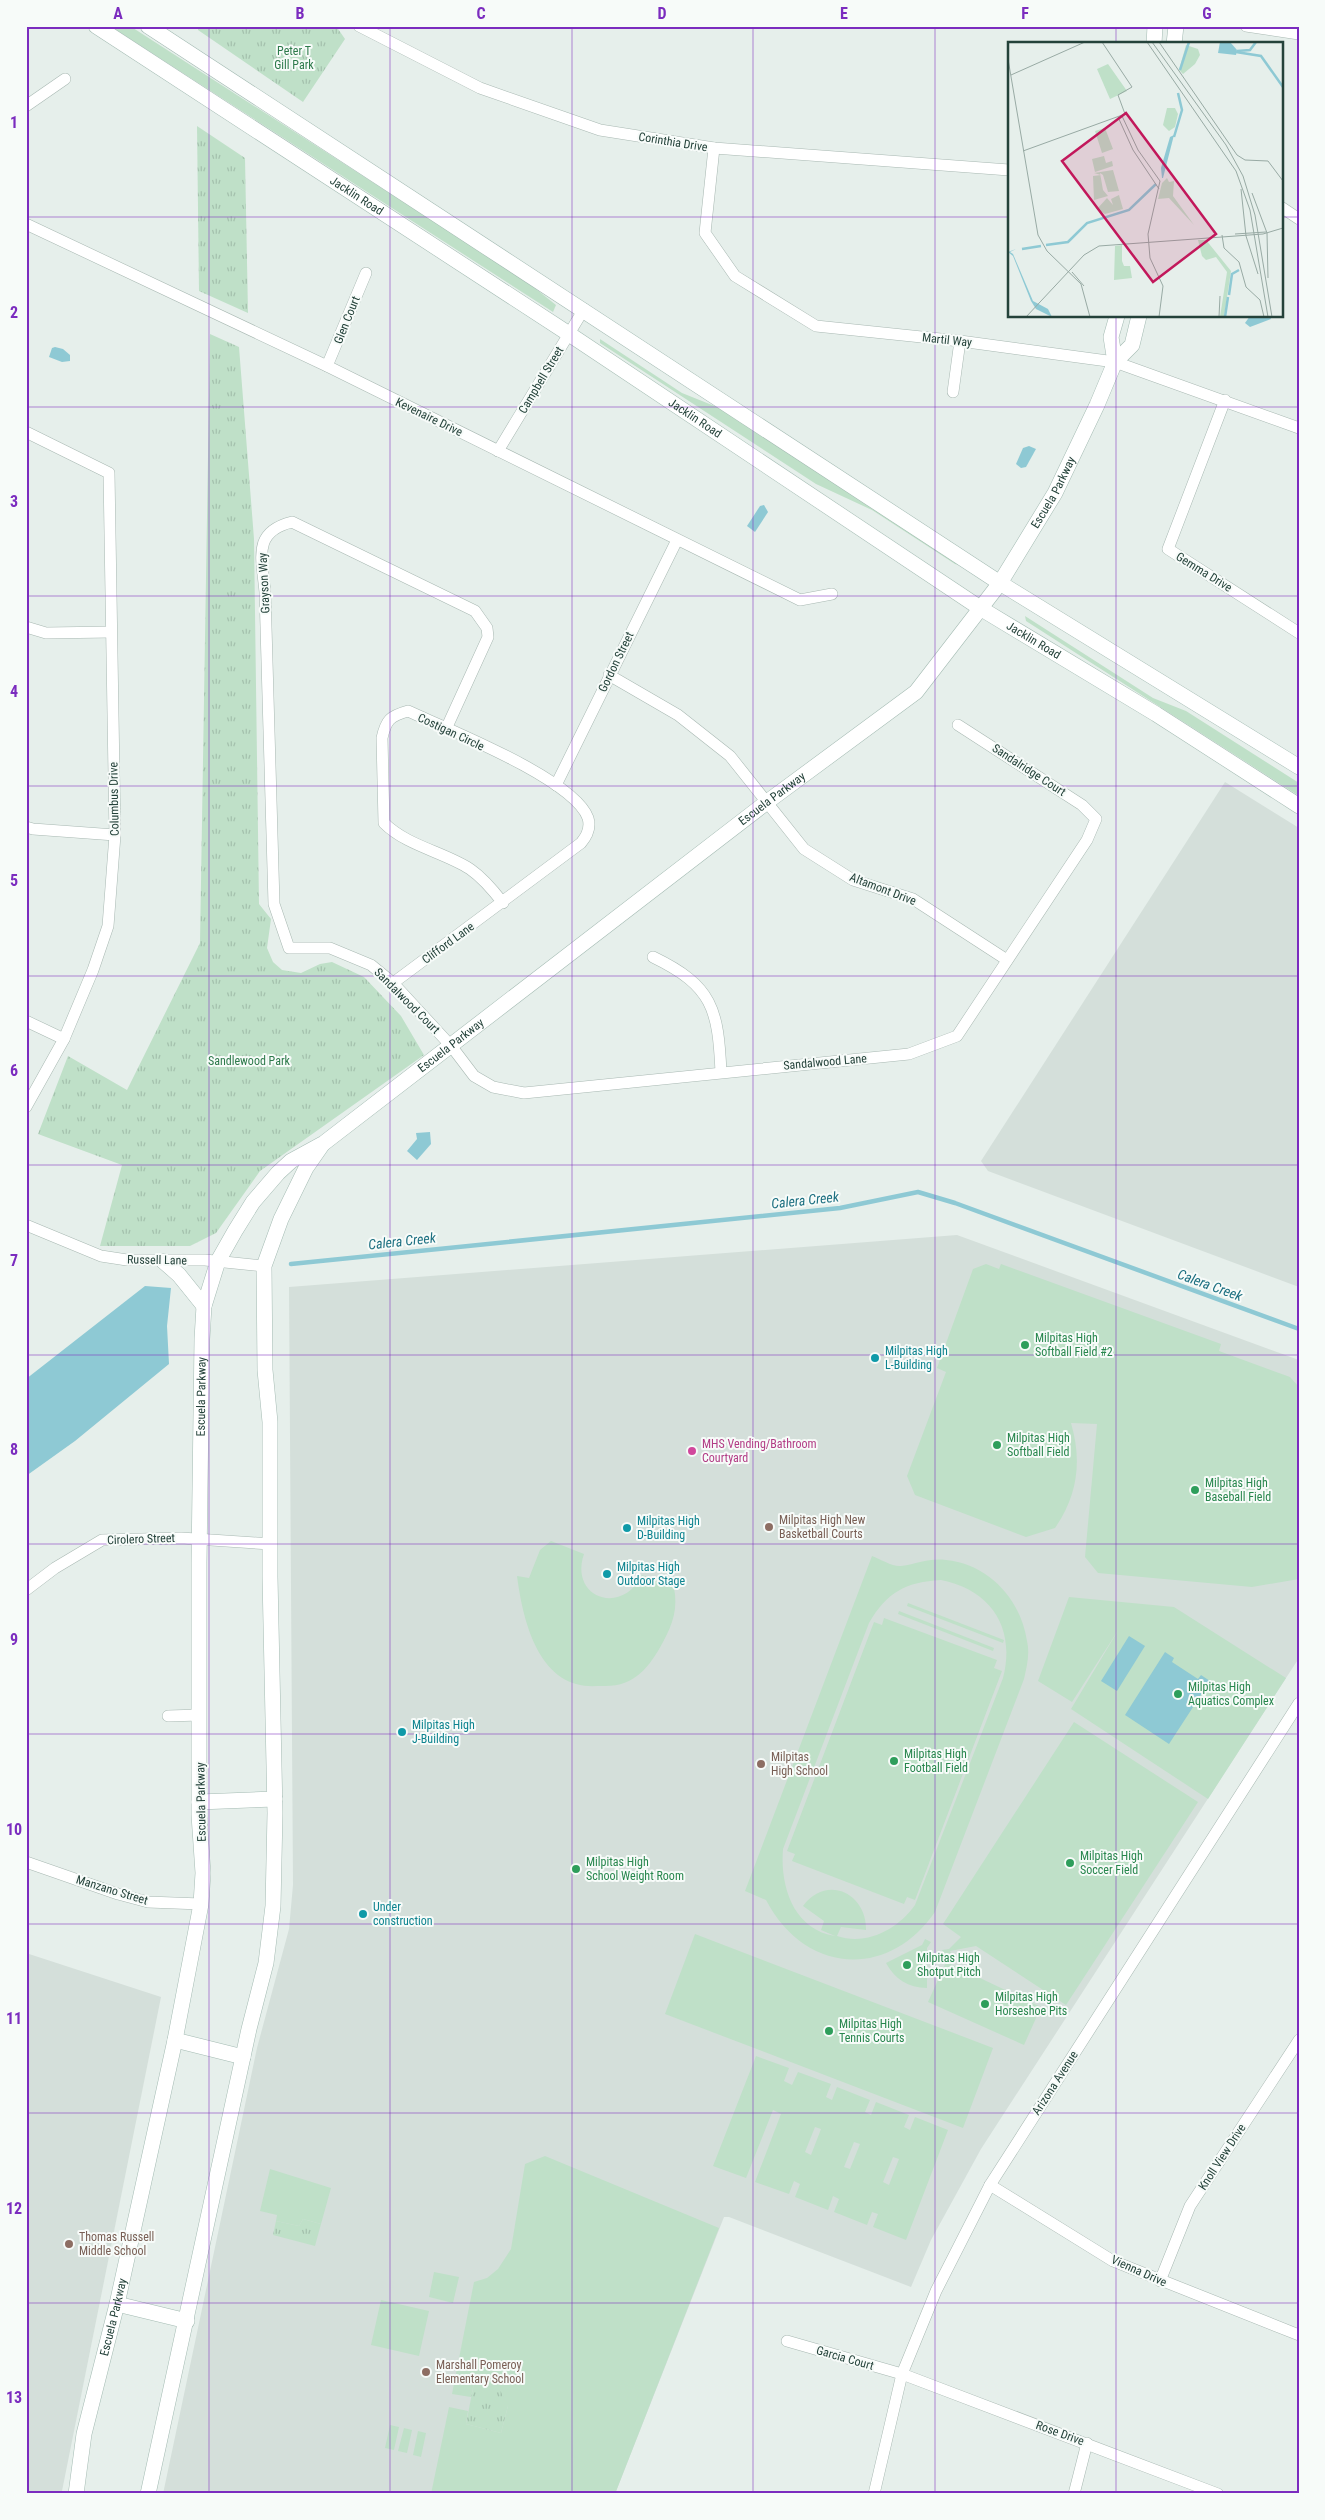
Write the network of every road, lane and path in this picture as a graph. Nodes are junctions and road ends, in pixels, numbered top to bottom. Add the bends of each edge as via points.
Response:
1 (96, 26) edge
2 (148, 26) edge
3 (359, 26) edge
4 (1155, 26) edge
5 (1176, 26) edge
6 (1246, 26) edge
7 (1299, 34) edge
8 (1154, 42) edge
9 (1174, 42) edge
10 (65, 79) dead end
11 (26, 106) edge
12 (714, 148) junction
13 (1008, 170) edge
14 (1282, 208) edge
15 (1299, 219) edge
16 (26, 224) edge
17 (366, 273) dead end
18 (584, 309) junction
19 (1116, 318) edge
20 (1138, 318) edge
21 (569, 334) junction
22 (960, 341) junction
23 (1115, 362) junction
24 (327, 366) junction
25 (953, 392) dead end
26 (1225, 400) junction
27 (1299, 428) edge
28 (26, 432) edge
29 (498, 451) junction
30 (677, 540) junction
31 (1000, 583) junction
32 (832, 594) dead end
33 (980, 608) junction
34 (26, 626) edge
35 (111, 632) junction
36 (1299, 633) edge
37 (609, 675) junction
38 (958, 725) dead end
39 (446, 729) junction
40 (1299, 767) edge
41 (556, 785) junction
42 (767, 802) junction
43 (1299, 806) edge
44 (1096, 819) joint
45 (26, 827) edge
46 (115, 835) junction
47 (503, 902) junction
48 (274, 904) joint
49 (653, 957) dead end
50 (1007, 960) junction
51 (393, 983) junction
52 (26, 1021) edge
53 (64, 1039) junction
54 (452, 1047) junction
55 (721, 1072) junction
56 (26, 1107) edge
57 (324, 1142) junction
58 (26, 1225) edge
59 (163, 1261) junction
60 (218, 1261) junction
61 (264, 1266) junction
62 (204, 1306) junction
63 (199, 1541) junction
64 (271, 1544) junction
65 (26, 1590) edge
66 (1299, 1703) edge
67 (200, 1715) junction
68 (168, 1716) dead end
69 (275, 1799) junction
70 (200, 1802) junction
71 (26, 1862) edge
72 (201, 1904) junction
73 (175, 2040) junction
74 (1299, 2040) edge
75 (244, 2057) junction
76 (990, 2185) junction
77 (1160, 2281) junction
78 (117, 2304) junction
79 (187, 2321) junction
80 (1299, 2335) edge
81 (787, 2341) dead end
82 (902, 2374) junction
83 (1087, 2443) junction
84 (76, 2494) edge
85 (148, 2494) edge
86 (874, 2494) edge
87 (1074, 2494) edge
88 (1218, 2494) edge

1 - 21 street, Jacklin Road
2 - 18 street
3 - 12 street, Corinthia Drive via 480,88 600,130
4 - 8 street
5 - 9 street
6 - 7 street
10 - 11 street
12 - 13 street, Corinthia Drive
12 - 22 street, Martil Way via 705,233 735,276 816,326
14 - 15 street
16 - 24 street, Kevenaire Drive
17 - 24 street, Glen Court
18 - 21 street, Campbell Street
18 - 31 street
19 - 23 street via 1111,337
20 - 23 street, Escuela Parkway via 1132,344
21 - 29 street, Campbell Street
21 - 33 street, Jacklin Road
22 - 23 street, Martil Way
22 - 25 street
23 - 26 street, Martil Way
23 - 31 street, Escuela Parkway via 1055,493
24 - 29 street, Kevenaire Drive
26 - 27 street, Martil Way
26 - 36 street, Gemma Drive via 1168,549
28 - 35 street, Columbus Drive via 109,473
29 - 30 street, Kevenaire Drive
30 - 32 street, Kevenaire Drive via 800,600
30 - 37 street, Gordon Street
31 - 33 street, Escuela Parkway
31 - 40 street
33 - 42 street, Escuela Parkway via 916,692
33 - 43 street, Jacklin Road via 1156,714
34 - 35 street via 46,633
35 - 46 street, Columbus Drive
37 - 41 street, Gordon Street
37 - 42 street, Altamont Drive via 678,715 730,756
38 - 44 street, Sandalridge Court via 1082,804
39 - 41 street, Costigan Circle
39 - 47 street, Costigan Circle via 408,711 389,718 382,738 384,823 398,834 470,869
39 - 48 street, Grayson Way via 488,637 475,611 292,522 270,531 262,551
41 - 47 street, Costigan Circle via 576,802 588,818 587,836
42 - 50 street, Altamont Drive via 804,849 853,880 913,899
42 - 54 street, Escuela Parkway
44 - 50 street, Sandalwood Lane via 1087,840
45 - 46 street
46 - 53 street, Columbus Drive via 108,926 94,970
47 - 51 street, Clifford Lane
48 - 51 street, Sandalwood Court via 288,948 330,948 371,965
49 - 55 street via 678,969 702,990 714,1011
50 - 55 street, Sandalwood Lane via 957,1036 909,1054
51 - 54 street, Sandalwood Court
52 - 53 street
53 - 56 street, Columbus Drive
54 - 55 street, Sandalwood Lane via 474,1076 484,1083 524,1093
54 - 57 street, Escuela Parkway
57 - 60 street, Escuela Parkway via 291,1161 278,1173 253,1202
57 - 61 street, Escuela Parkway via 306,1168 281,1219
58 - 59 street, Russell Lane via 101,1256
59 - 60 street, Russell Lane
59 - 62 street
60 - 61 street, Russell Lane
60 - 62 street, Escuela Parkway
61 - 64 street, Escuela Parkway
62 - 63 street, Escuela Parkway
63 - 64 street, Cirolero Street
63 - 65 street, Cirolero Street via 181,1538 102,1540
63 - 67 street, Escuela Parkway
64 - 69 street, Escuela Parkway
66 - 76 street, Arizona Avenue
67 - 68 street
67 - 70 street, Escuela Parkway
69 - 70 street
69 - 75 street, Escuela Parkway via 273,1906 266,1963
70 - 72 street, Escuela Parkway
71 - 72 street, Manzano Street via 148,1902
72 - 73 street, Escuela Parkway
73 - 75 street
73 - 78 street, Escuela Parkway
74 - 77 street, Knoll View Drive via 1190,2206
75 - 79 street, Escuela Parkway
76 - 77 street, Vienna Drive via 1114,2262
76 - 82 street, Arizona Avenue via 936,2291
77 - 80 street, Vienna Drive
78 - 79 street
78 - 84 street, Escuela Parkway via 84,2434
79 - 85 street, Escuela Parkway
81 - 82 street, Garcia Court
82 - 83 street, Rose Drive
82 - 86 street, Arizona Avenue
83 - 87 street
83 - 88 street, Rose Drive

